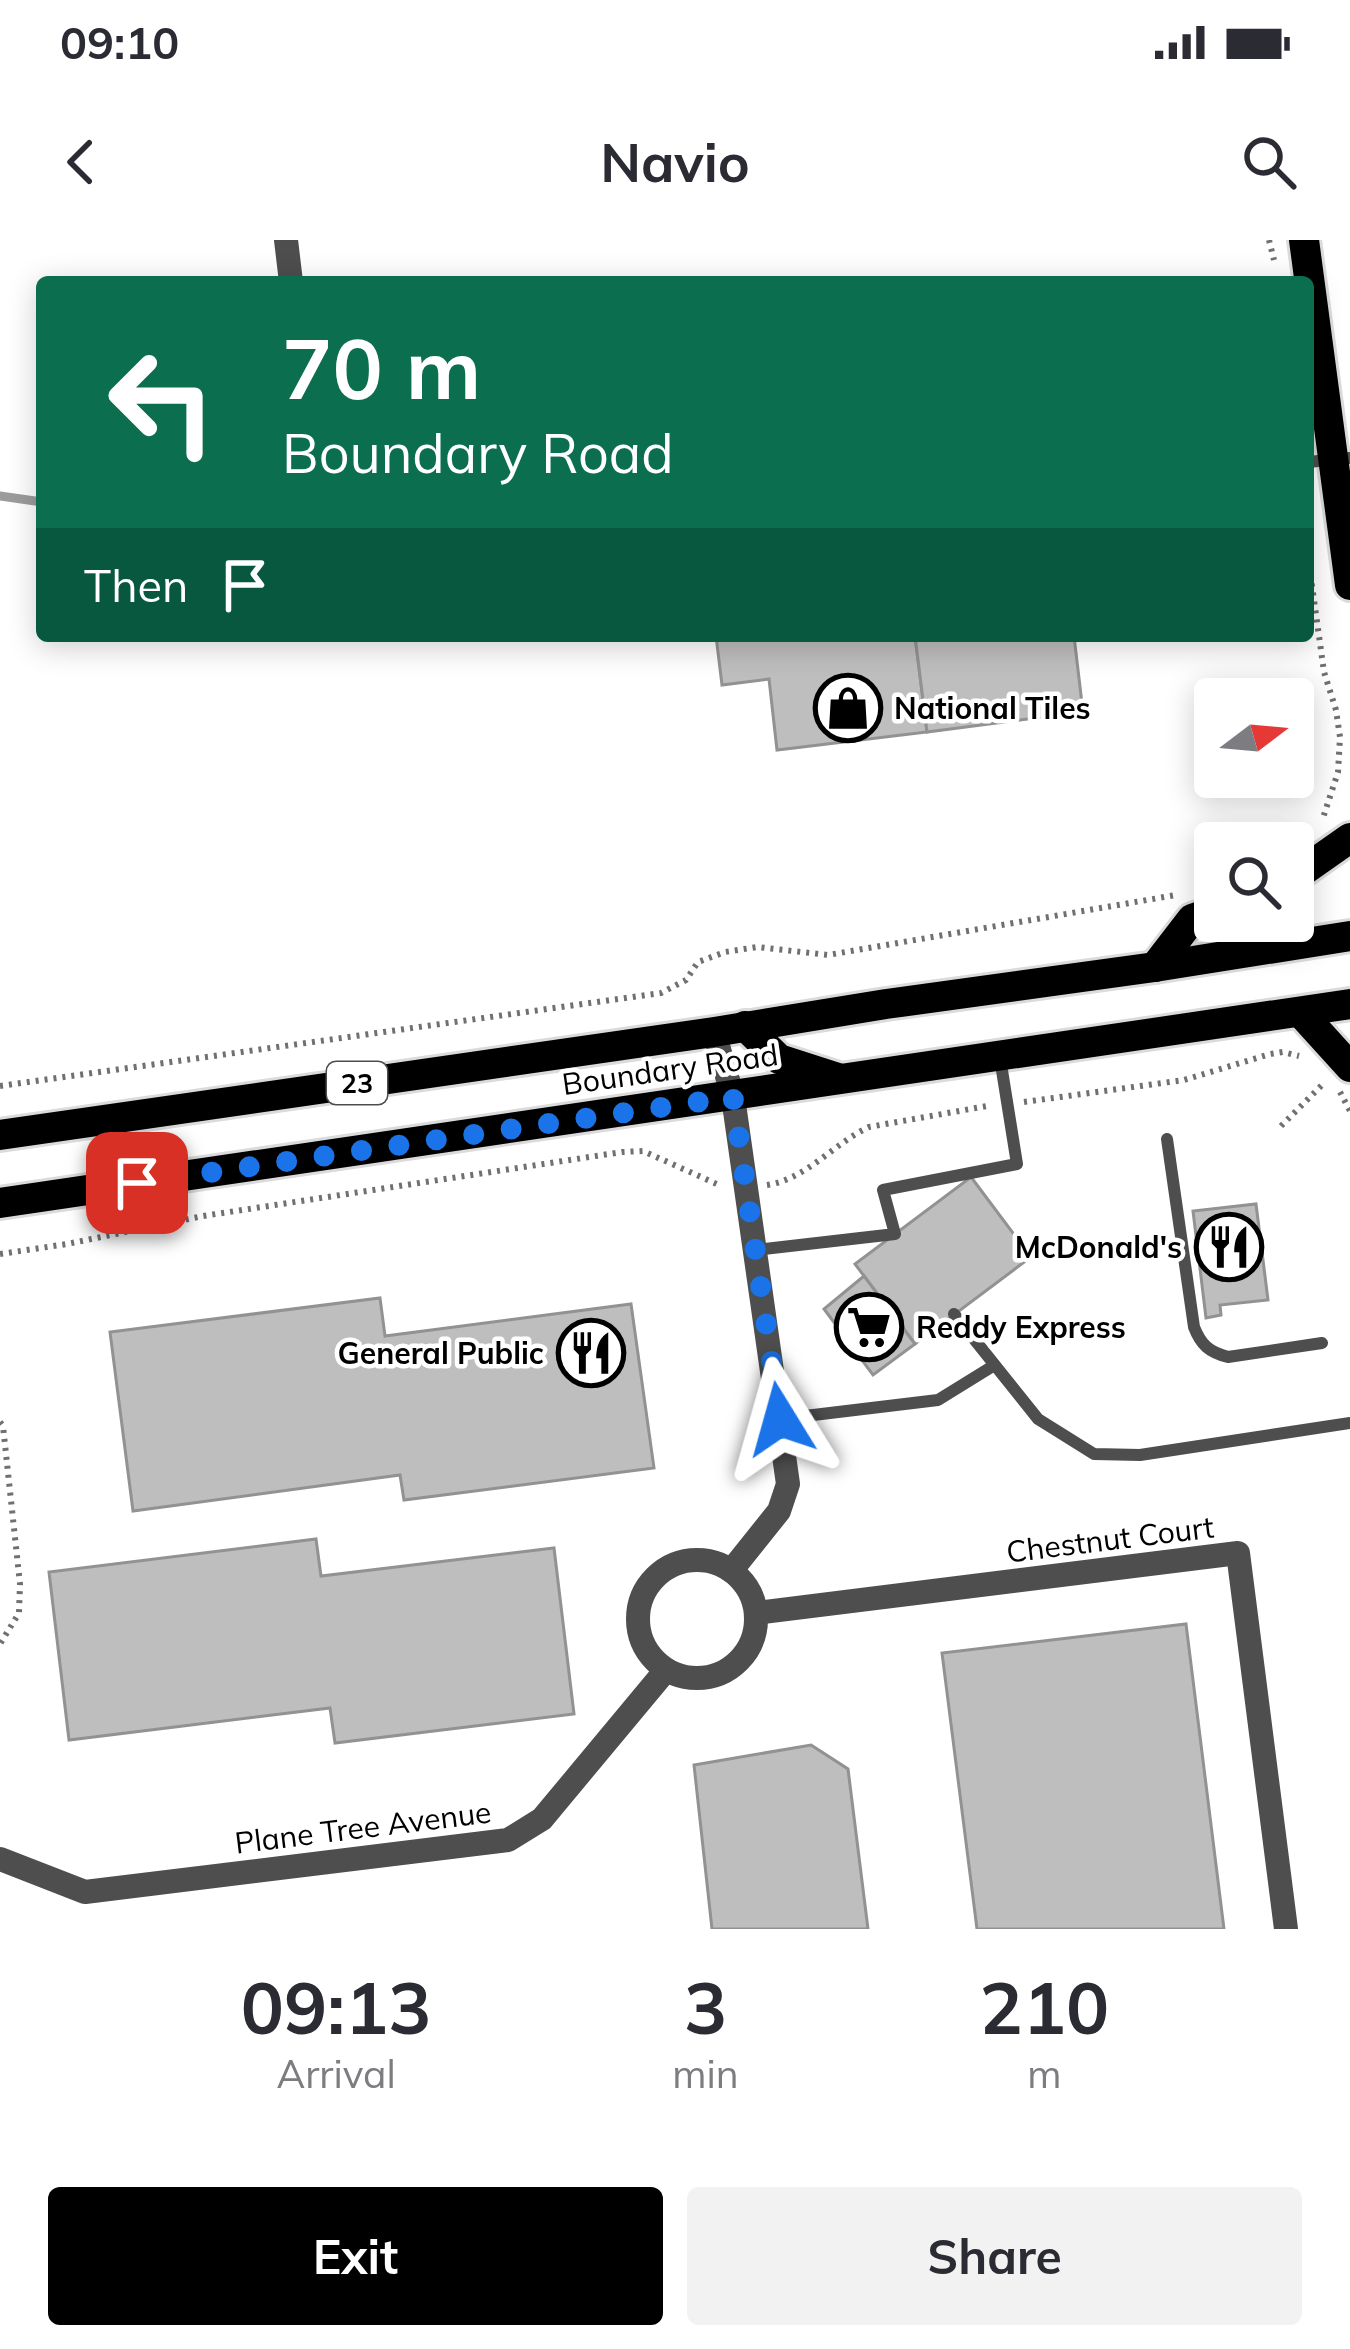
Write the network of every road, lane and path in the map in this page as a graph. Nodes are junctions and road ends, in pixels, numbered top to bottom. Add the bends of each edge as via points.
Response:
1 (286, 240) edge
2 (1304, 240) edge
3 (290, 276) edge
4 (1308, 276) edge
5 (1314, 325) edge
6 (1330, 460) edge
7 (1350, 586) edge
8 (1314, 600) edge
9 (1326, 816) dead end
10 (1350, 838) edge
11 (1314, 863) edge
12 (1194, 903) edge
13 (1194, 917) edge
14 (1350, 936) edge
15 (1155, 968) junction
16 (1350, 1004) edge
17 (1301, 1013) junction
18 (745, 1026) junction
19 (713, 1032) junction
20 (1000, 1056) junction
21 (1342, 1068) edge
22 (844, 1080) junction
23 (0, 1086) edge
24 (733, 1097) junction
25 (1008, 1103) junction
26 (1282, 1126) dead end
27 (0, 1135) edge
28 (1167, 1139) dead end
29 (746, 1188) junction
30 (0, 1203) edge
31 (755, 1250) junction
32 (0, 1255) edge
33 (954, 1314) dead end
34 (1322, 1343) dead end
35 (993, 1366) junction
36 (780, 1419) junction
37 (0, 1422) edge
38 (1350, 1423) edge
39 (731, 1571) junction
40 (756, 1613) junction
41 (0, 1643) edge
42 (666, 1670) junction
43 (0, 1859) edge
44 (1286, 1929) edge

1 - 3 street
2 - 4 main road
5 - 6 main road
6 - 7 main road
8 - 9 path via 1340,737
10 - 11 main road
12 - 23 path via 828,955 725,952 698,962 686,980 661,993
13 - 15 main road
14 - 15 main road, Boundary Road / 23
15 - 18 main road, Boundary Road / 23
16 - 17 main road, Boundary Road / 23
17 - 20 main road, Boundary Road / 23
17 - 21 main road
18 - 19 main road, Boundary Road / 23
18 - 22 main road via 779,1059
19 - 24 street
19 - 27 main road, Boundary Road / 23
20 - 22 main road, Boundary Road / 23
20 - 25 lane
21 - 25 path via 1283,1052 1184,1080
21 - 26 path
22 - 24 main road, Boundary Road / 23
24 - 29 street
24 - 30 main road, Boundary Road / 23
25 - 29 path via 869,1127 789,1180
25 - 31 lane via 1017,1164 883,1190 895,1234
28 - 34 lane via 1200,1341 1228,1357
29 - 31 street
29 - 32 path via 722,1186 643,1151 622,1152
31 - 36 street
33 - 35 lane
35 - 36 lane via 938,1400
35 - 38 lane via 1038,1419 1094,1454 1141,1455
36 - 39 street via 788,1484 779,1511
37 - 41 path via 20,1584 20,1613
39 - 40 street
39 - 42 street via 692,1560 652,1580 637,1617 640,1638
40 - 42 street via 746,1653 731,1668 692,1679
40 - 44 street, Chestnut Court via 1238,1553
42 - 43 street, Plane Tree Avenue via 542,1819 508,1840 85,1892

